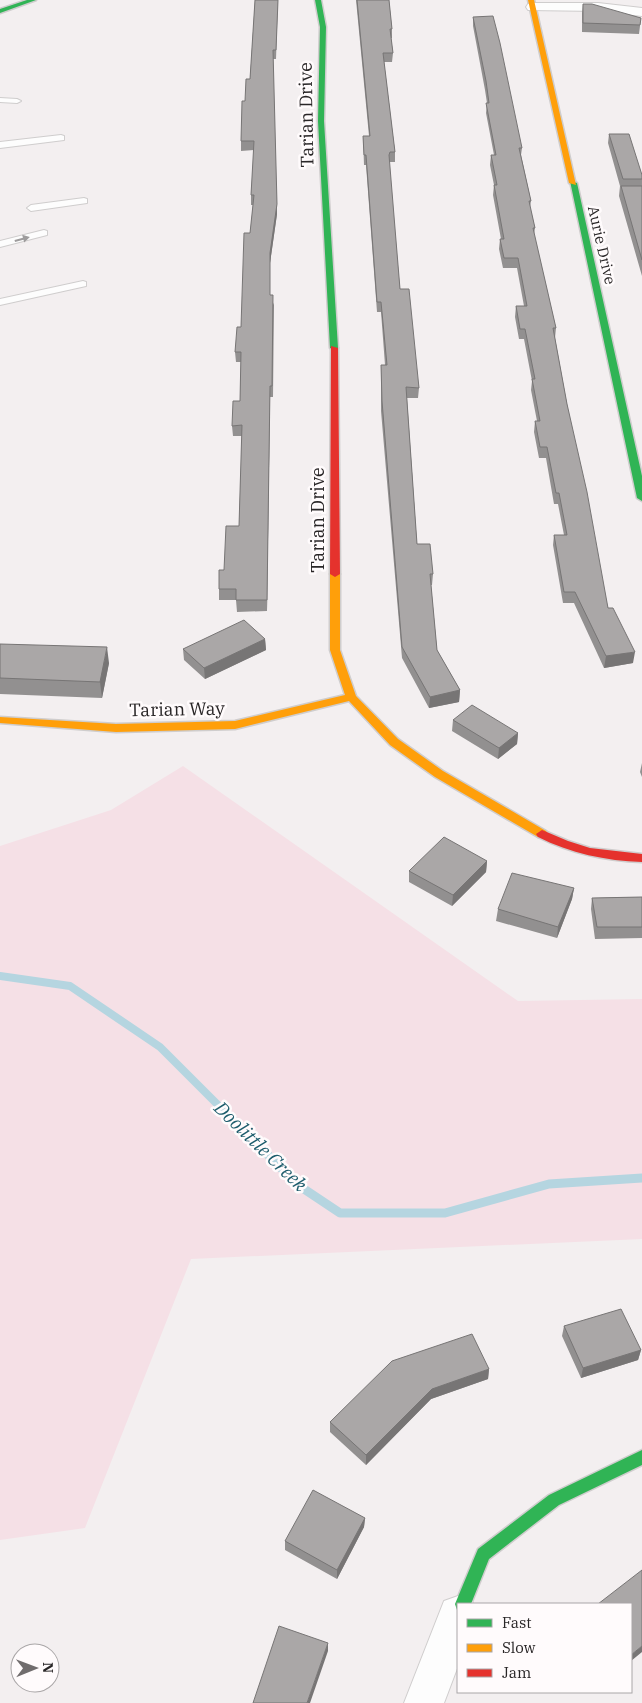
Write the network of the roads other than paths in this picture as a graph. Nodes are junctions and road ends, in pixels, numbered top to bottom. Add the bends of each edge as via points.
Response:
1 (34, 0) edge
2 (318, 0) edge
3 (532, 4) edge
4 (0, 11) edge
5 (642, 12) edge
6 (0, 100) edge
7 (17, 101) dead end
8 (61, 138) dead end
9 (0, 145) edge
10 (84, 202) dead end
11 (31, 208) dead end
12 (44, 233) dead end
13 (0, 244) edge
14 (82, 284) dead end
15 (0, 302) edge
16 (642, 498) edge
17 (351, 698) junction
18 (0, 720) edge
19 (642, 858) edge
20 (642, 1457) edge
21 (463, 1603) edge
22 (457, 1618) edge
23 (424, 1703) edge

1 - 4 street
2 - 17 street, Tarian Drive via 323,27 321,121 334,357 335,650
3 - 5 street
3 - 16 street, Aurie Drive
6 - 7 lane
8 - 9 lane
10 - 11 lane
13 -> 12 lane
14 - 15 lane
17 - 18 street, Tarian Way via 234,725 116,728
17 - 19 street, Tarian Drive via 394,742 439,774 558,843 627,858
20 - 21 street via 554,1500 483,1554
22 - 23 street

